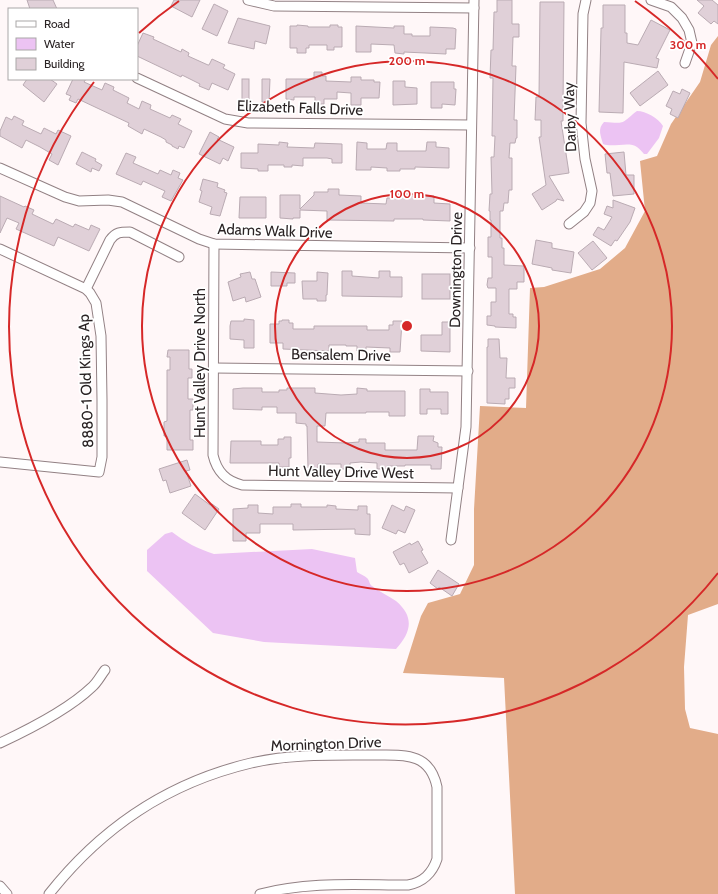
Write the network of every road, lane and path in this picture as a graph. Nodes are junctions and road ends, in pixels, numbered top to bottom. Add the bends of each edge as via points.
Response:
1 (248, 0) edge
2 (586, 0) edge
3 (651, 0) edge
4 (674, 3) edge
5 (474, 4) edge
6 (685, 63) dead end
7 (138, 78) edge
8 (471, 125) junction
9 (0, 168) edge
10 (569, 224) dead end
11 (214, 244) junction
12 (470, 248) junction
13 (0, 249) edge
14 (179, 257) dead end
15 (86, 289) junction
16 (214, 368) junction
17 (468, 371) junction
18 (0, 462) edge
19 (225, 478) joint
20 (458, 488) junction
21 (451, 540) dead end
22 (105, 670) dead end
23 (0, 743) edge
24 (0, 886) edge
25 (7, 894) edge
26 (49, 894) edge
27 (260, 894) edge

1 - 5 street via 274,6
2 - 10 street, Darby Way via 583,14 581,123 592,191 590,202 584,212
3 - 4 street
4 - 6 street via 689,30 692,43
5 - 8 street, Downington Drive
7 - 8 street, Elizabeth Falls Drive via 225,119 248,123
8 - 12 street, Downington Drive
9 - 11 street, Adams Walk Drive via 79,201 122,202
11 - 12 street, Adams Walk Drive
11 - 16 street, Hunt Valley Drive North
12 - 17 street, Downington Drive
13 - 15 street
14 - 15 street via 130,232 115,234
15 - 18 street, 8880-1 Old Kings Ap via 96,303 101,336 102,457 99,472
16 - 17 street, Bensalem Drive
16 - 19 street, Hunt Valley Drive North via 213,455 218,471
17 - 20 street, Downington Drive via 466,427
19 - 20 street, Hunt Valley Drive West via 242,485
20 - 21 street, Downington Drive
22 - 23 street via 93,687 67,706
24 - 25 street
26 - 27 street, Mornington Drive via 84,855 130,815 178,788 211,775 251,762 325,755 406,756 419,759 429,767 437,787 437,859 434,868 423,879 408,885 313,885

